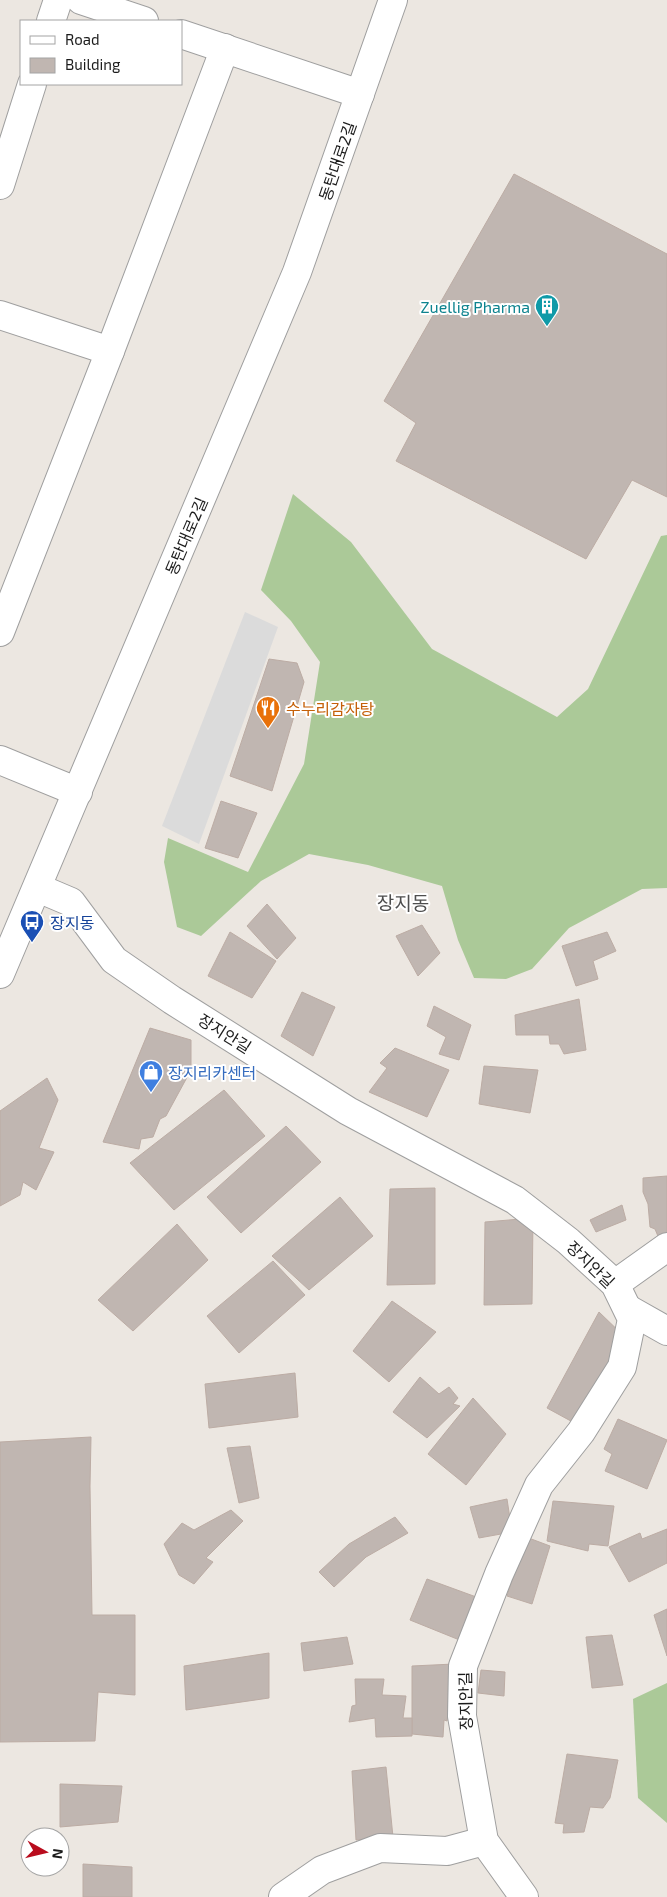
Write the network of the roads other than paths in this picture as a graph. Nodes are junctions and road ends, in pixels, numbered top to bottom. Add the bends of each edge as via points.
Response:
1 (58, 0) edge
2 (81, 0) edge
3 (393, 0) edge
4 (52, 20) edge
5 (141, 20) edge
6 (182, 34) edge
7 (225, 48) junction
8 (32, 85) edge
9 (360, 94) junction
10 (0, 185) edge
11 (0, 315) edge
12 (110, 351) junction
13 (0, 632) edge
14 (0, 760) edge
15 (78, 792) junction
16 (38, 888) junction
17 (0, 974) edge
18 (667, 1247) edge
19 (615, 1284) junction
20 (628, 1309) junction
21 (667, 1331) edge
22 (484, 1841) junction
23 (283, 1897) edge
24 (524, 1897) edge

1 - 4 street
2 - 5 street
3 - 9 street, 동탄대로2길
6 - 7 street
7 - 9 street
7 - 12 street
8 - 10 street
9 - 15 street, 동탄대로2길 via 298,272
11 - 12 street
12 - 13 street
14 - 15 street
15 - 16 street, 동탄대로2길
16 - 17 street, 동탄대로2길
16 - 19 street, 장지안길 via 71,902 114,960 172,1000 348,1111 515,1200 568,1241
18 - 19 street
19 - 20 street, 장지안길
20 - 21 street
20 - 22 street, 장지안길 via 632,1319 622,1368 581,1432 539,1485 463,1666 462,1716
22 - 23 street via 447,1851 380,1848 322,1870
22 - 24 street, 장지안길

